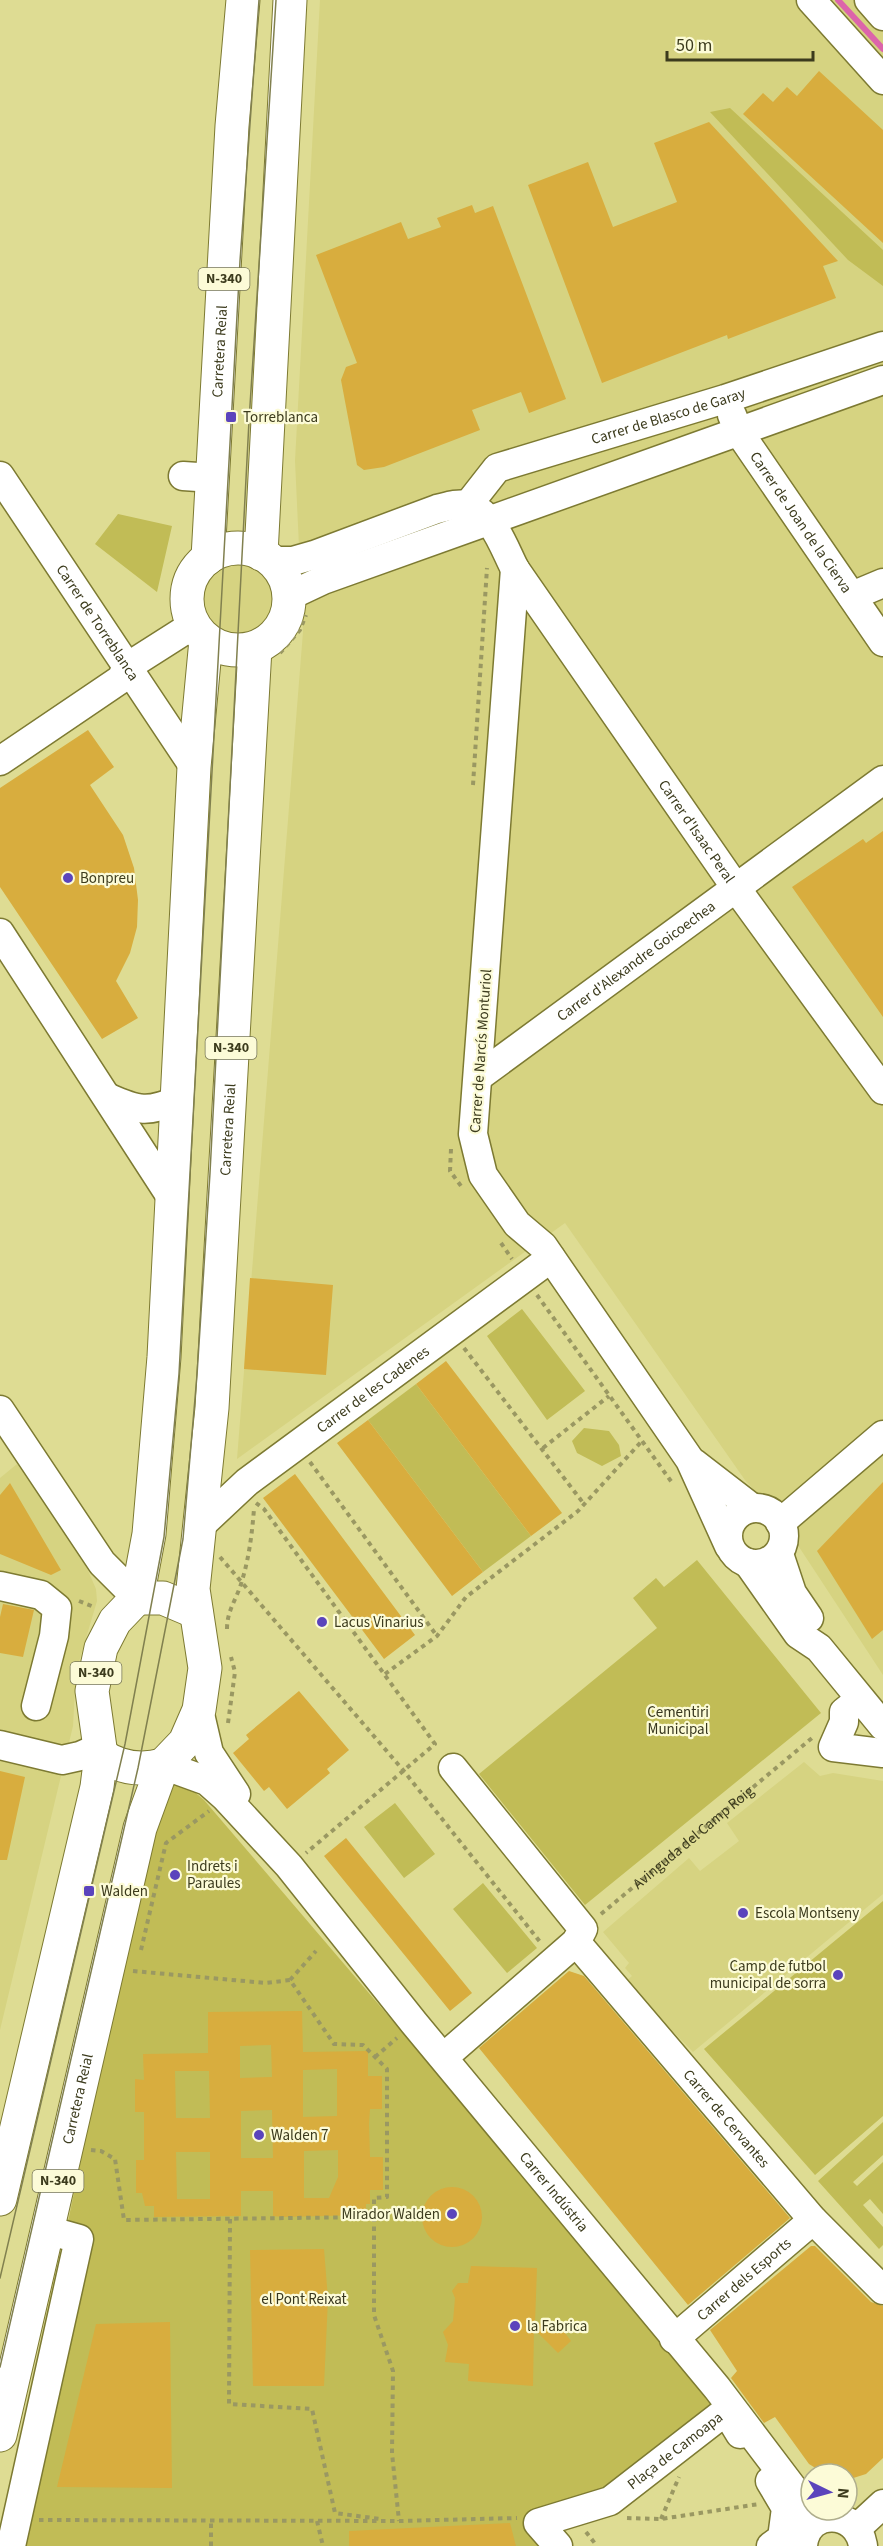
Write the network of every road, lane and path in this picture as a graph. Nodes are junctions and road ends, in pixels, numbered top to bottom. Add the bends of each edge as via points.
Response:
1 (243, 0) edge
2 (290, 0) edge
3 (811, 0) edge
4 (869, 0) edge
5 (883, 16) edge
6 (883, 80) edge
7 (883, 346) edge
8 (883, 380) edge
9 (725, 399) junction
10 (739, 432) junction
11 (0, 476) edge
12 (468, 505) junction
13 (490, 522) junction
14 (208, 558) junction
15 (267, 558) junction
16 (487, 560) dead end
17 (515, 569) junction
18 (883, 583) edge
19 (289, 596) junction
20 (852, 596) junction
21 (199, 632) junction
22 (883, 642) edge
23 (255, 648) junction
24 (127, 668) junction
25 (0, 761) edge
26 (194, 767) junction
27 (883, 780) edge
28 (472, 796) dead end
29 (736, 888) junction
30 (0, 933) edge
31 (478, 1077) junction
32 (883, 1090) edge
33 (109, 1098) junction
34 (178, 1100) junction
35 (451, 1147) dead end
36 (463, 1190) dead end
37 (173, 1200) junction
38 (497, 1237) dead end
39 (551, 1258) junction
40 (521, 1271) junction
41 (450, 1331) junction
42 (609, 1396) junction
43 (0, 1410) edge
44 (883, 1435) edge
45 (641, 1442) junction
46 (297, 1445) junction
47 (543, 1448) junction
48 (690, 1460) junction
49 (254, 1493) dead end
50 (680, 1493) dead end
51 (249, 1496) dead end
52 (254, 1502) junction
53 (584, 1504) junction
54 (751, 1507) junction
55 (780, 1523) junction
56 (198, 1534) junction
57 (146, 1554) junction
58 (739, 1554) junction
59 (779, 1554) junction
60 (108, 1568) junction
61 (242, 1579) junction
62 (0, 1586) edge
63 (126, 1610) junction
64 (196, 1612) junction
65 (228, 1633) dead end
66 (436, 1636) junction
67 (819, 1648) junction
68 (230, 1651) dead end
69 (385, 1674) junction
70 (859, 1700) junction
71 (36, 1706) dead end
72 (199, 1710) junction
73 (883, 1726) edge
74 (227, 1729) dead end
75 (0, 1745) edge
76 (819, 1745) junction
77 (100, 1752) junction
78 (883, 1753) edge
79 (163, 1765) junction
80 (453, 1768) dead end
81 (403, 1770) junction
82 (212, 1808) dead end
83 (166, 1843) dead end
84 (289, 1866) junction
85 (580, 1935) junction
86 (316, 1951) dead end
87 (554, 1960) junction
88 (132, 1971) dead end
89 (290, 1980) junction
90 (444, 2057) junction
91 (66, 2148) junction
92 (2, 2181) edge
93 (373, 2217) junction
94 (230, 2219) junction
95 (813, 2220) junction
96 (47, 2230) junction
97 (883, 2290) edge
98 (674, 2339) junction
99 (0, 2435) edge
100 (782, 2501) junction
101 (883, 2504) edge
102 (555, 2517) junction
103 (661, 2519) dead end
104 (211, 2521) junction
105 (317, 2521) junction
106 (399, 2521) junction
107 (14, 2533) edge
108 (809, 2534) edge
109 (860, 2537) edge
110 (211, 2546) edge
111 (323, 2546) edge
112 (558, 2546) edge
113 (771, 2546) edge

1 - 14 main road, Carretera Reial / N-340 via 198,477
2 - 15 main road
3 - 6 street
4 - 5 street
7 - 9 street, Carrer de Blasco de Garay
8 - 10 street
9 - 10 street, Carrer de Joan de la Cierva
9 - 12 street, Carrer de Blasco de Garay via 498,468
10 - 13 street
10 - 20 street, Carrer de Joan de la Cierva
11 - 24 street, Carrer de Torreblanca
12 - 13 street
12 - 15 street via 437,509 293,561
13 - 17 street
13 - 19 street via 323,580
14 - 15 main road via 237,548
14 - 21 main road, N-340 via 195,571 188,588 187,607
15 - 19 main road via 284,577
16 - 28 path
17 - 29 street, Carrer d'Isaac Peral
17 - 31 street, Carrer de Narcís Monturiol
18 - 20 street
19 - 23 main road via 279,631
20 - 22 street, Carrer de Joan de la Cierva
21 - 23 main road via 225,649
21 - 24 street
21 - 26 main road, N-340
23 - 56 main road, Carretera Reial / N-340 via 212,1408
24 - 25 street via 121,679
24 - 26 street, Carrer de Torreblanca
26 - 34 main road, N-340
27 - 29 street, Carrer d'Alexandre Goicoechea
29 - 31 street, Carrer d'Alexandre Goicoechea
29 - 32 street, Carrer d'Isaac Peral
30 - 33 street
31 - 39 street, Carrer de Narcís Monturiol via 473,1134 483,1175 517,1224
33 - 34 street via 136,1110 156,1109
33 - 37 street
34 - 37 main road, N-340
35 - 36 path via 450,1171
37 - 57 main road, N-340 via 164,1358
38 - 40 path
39 - 40 street, Carrer de les Cadenes
39 - 48 street, Carrer de Narcís Monturiol
40 - 41 street, Carrer de les Cadenes
40 - 42 path
41 - 46 street, Carrer de les Cadenes
41 - 47 path
42 - 45 path
42 - 47 path
43 - 60 street
44 - 55 street
45 - 50 path
45 - 53 path
46 - 56 street, Carrer de les Cadenes via 247,1482
46 - 66 path
47 - 53 path
48 - 54 street
48 - 58 street, Carrer de Narcís Monturiol
49 - 52 path
51 - 52 path
52 - 61 path via 252,1537
52 - 69 path via 264,1509
53 - 66 path via 466,1597
54 - 55 street via 760,1507
54 - 58 street via 734,1517 729,1526
55 - 59 street via 786,1538
56 - 61 path
56 - 64 main road, Carretera Reial / N-340 via 193,1590
57 - 60 street via 131,1569
57 - 63 main road, N-340
58 - 59 street via 765,1564
58 - 67 street, Carrer de Narcís Monturiol via 798,1634
59 - 67 street, Carrer de Narcís Monturiol via 792,1593 813,1625
60 - 63 street
61 - 65 path via 230,1607
61 - 81 path
62 - 71 street via 41,1595 57,1608
63 - 64 main road via 163,1598
63 - 77 main road, N-340 via 101,1648 92,1691
64 - 72 main road, Carretera Reial / N-340 via 205,1668
66 - 69 path
67 - 70 street, Carrer de Narcís Monturiol
68 - 74 path via 235,1672
69 - 81 path via 435,1744
70 - 73 street, Carrer de Narcís Monturiol
70 - 76 street via 844,1712 844,1722
72 - 79 main road, Carretera Reial / N-340 via 184,1742
72 - 84 street via 209,1753
75 - 77 street via 62,1760
76 - 78 street
76 - 85 path, Avinguda del Camp Roig
77 - 79 main road via 111,1762 129,1768
77 - 92 main road, N-340 via 97,1787
79 - 84 street via 207,1781
79 - 91 main road, Carretera Reial / N-340 via 140,1828
80 - 85 street, Carrer de Cervantes
81 - 84 path
81 - 87 path
82 - 83 path
84 - 90 street, Carrer Indústria
85 - 87 street
85 - 95 street, Carrer de Cervantes
86 - 89 path
87 - 90 street
88 - 89 path via 266,1983
89 - 93 path via 334,2044 363,2045 387,2069 387,2197 374,2198
90 - 98 street, Carrer Indústria
91 - 94 path via 101,2151 115,2158 124,2220
91 - 96 main road, Carretera Reial / N-340
93 - 94 path
93 - 106 path via 374,2315 393,2371 392,2452
94 - 106 path via 229,2404 312,2409 335,2513
95 - 97 street, Carrer de Cervantes
95 - 98 street, Carrer dels Esports
96 - 99 main road, Carretera Reial / N-340
96 - 107 street via 79,2239
98 - 108 street, Carrer Indústria via 717,2388 795,2491
100 - 102 street, Plaça de Camoapa via 726,2411 610,2501
100 - 103 path
100 - 113 street, Plaça de Camoapa via 786,2508 782,2538
101 - 109 street
102 - 106 path
102 - 112 street via 538,2523
104 - 105 path
104 - 107 path
104 - 110 path
105 - 106 path
105 - 111 path
108 - 109 street via 825,2517 837,2517 848,2520

